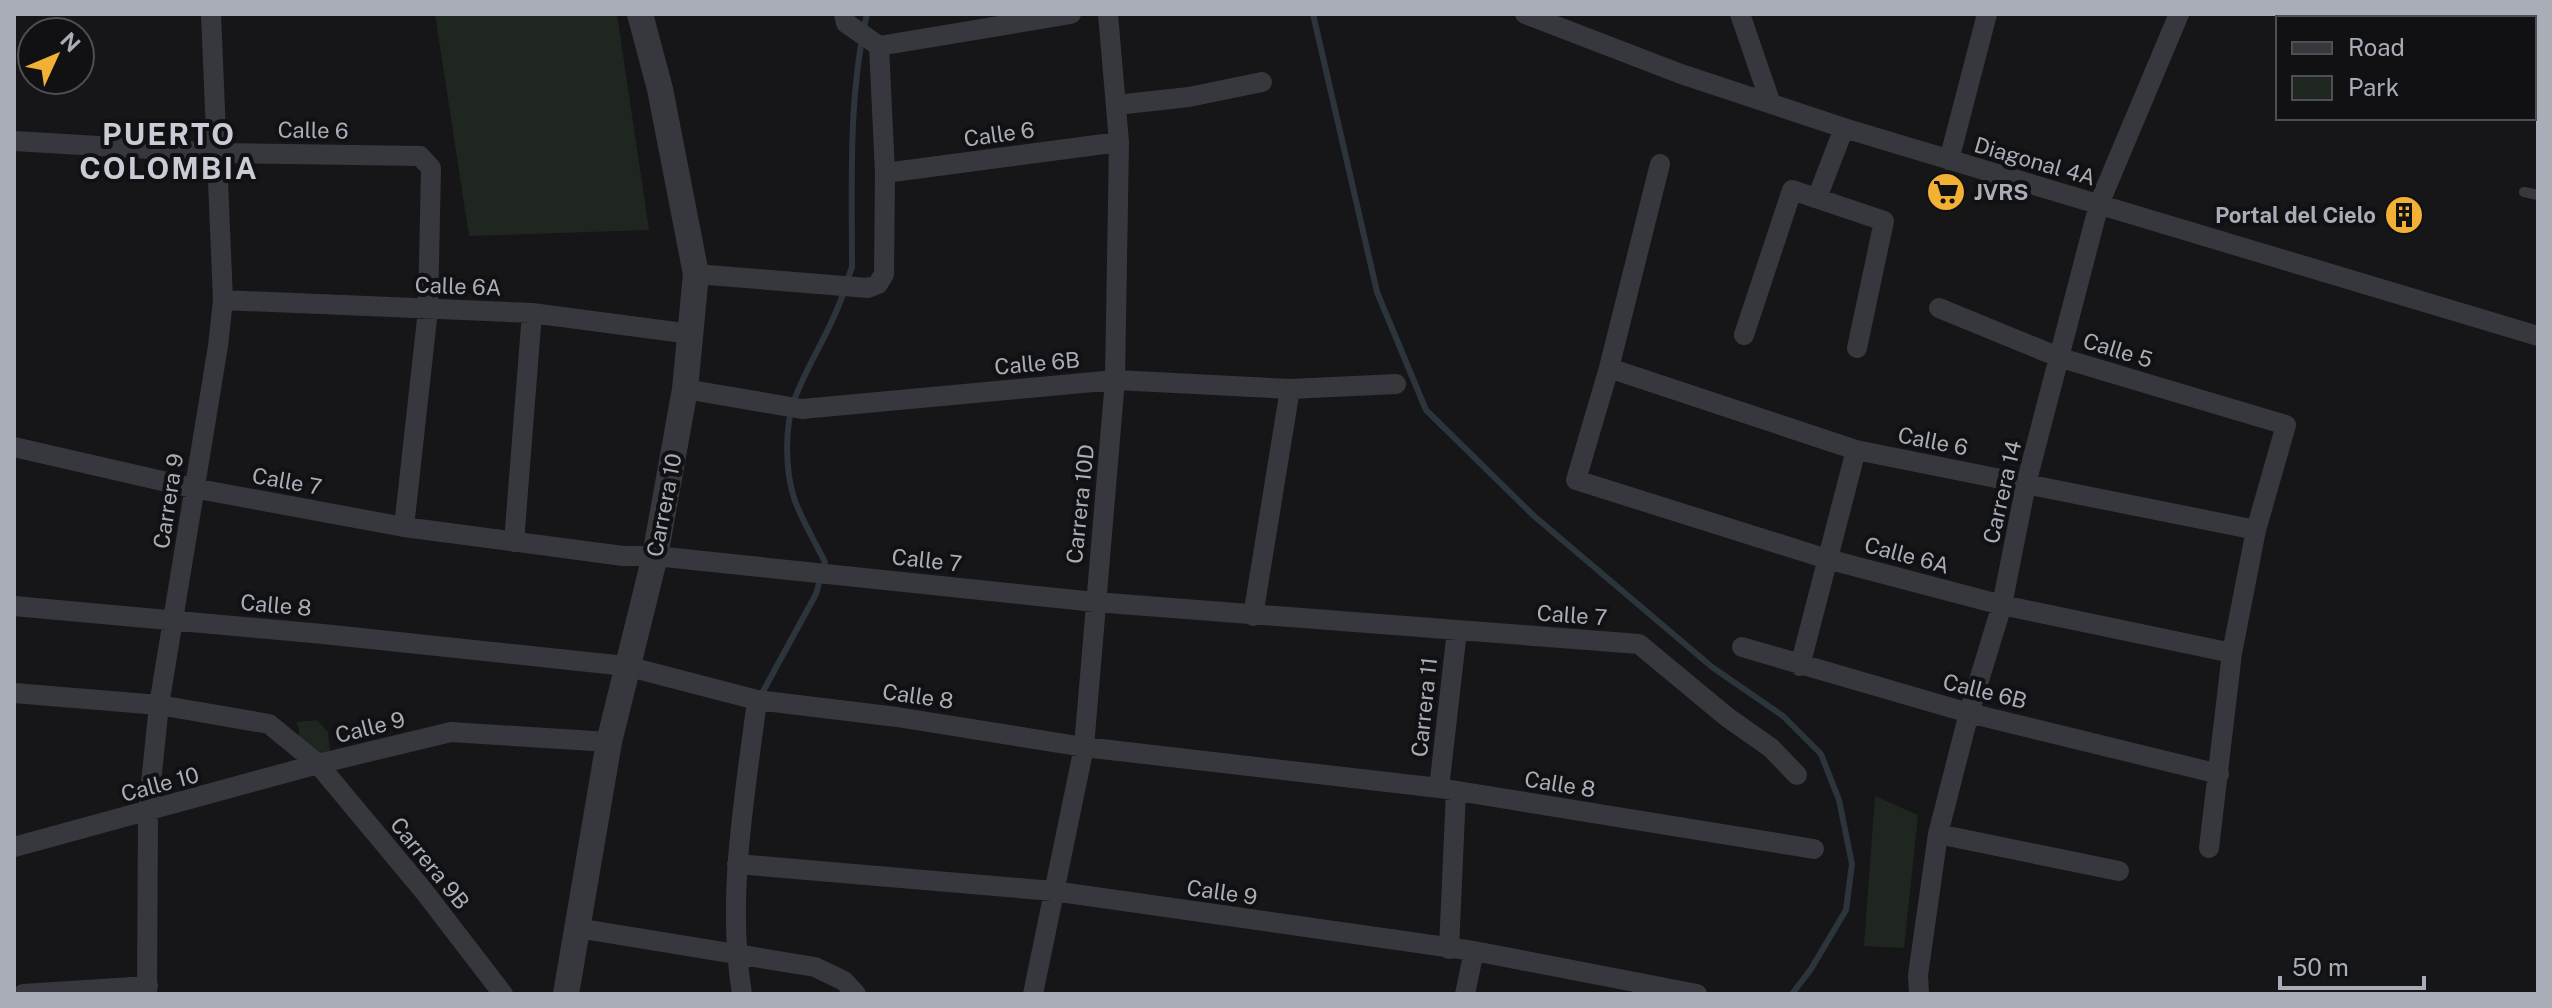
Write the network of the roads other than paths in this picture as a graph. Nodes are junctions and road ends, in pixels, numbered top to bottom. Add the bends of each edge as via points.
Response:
1 (211, 14) edge
2 (640, 14) edge
3 (1071, 14) edge
4 (1108, 14) edge
5 (1525, 14) edge
6 (1740, 14) edge
7 (1987, 14) edge
8 (2179, 14) edge
9 (845, 19) edge
10 (1560, 21) edge
11 (876, 44) junction
12 (1262, 82) dead end
13 (1771, 104) junction
14 (1116, 105) junction
15 (1844, 128) junction
16 (14, 141) edge
17 (1119, 142) junction
18 (218, 153) junction
19 (1949, 160) junction
20 (1660, 164) dead end
21 (885, 173) junction
22 (2524, 192) dead end
23 (2538, 195) edge
24 (1817, 198) junction
25 (2099, 204) junction
26 (696, 274) junction
27 (223, 300) junction
28 (1939, 308) dead end
29 (428, 310) junction
30 (532, 313) junction
31 (691, 334) junction
32 (1744, 335) dead end
33 (2538, 336) edge
34 (1857, 348) dead end
35 (2061, 358) junction
36 (1609, 368) junction
37 (1115, 380) junction
38 (1396, 384) dead end
39 (685, 389) junction
40 (1290, 389) junction
41 (14, 447) edge
42 (1856, 450) junction
43 (2026, 484) junction
44 (193, 488) junction
45 (404, 527) junction
46 (2256, 530) junction
47 (514, 542) junction
48 (655, 556) junction
49 (1827, 559) junction
50 (1095, 602) junction
51 (2002, 605) junction
52 (14, 606) edge
53 (1253, 616) junction
54 (174, 619) junction
55 (1457, 631) junction
56 (1742, 647) dead end
57 (2232, 653) junction
58 (626, 666) junction
59 (1800, 666) junction
60 (14, 693) edge
61 (757, 700) junction
62 (159, 705) junction
63 (1969, 713) junction
64 (609, 742) junction
65 (1084, 747) junction
66 (318, 764) junction
67 (2219, 774) junction
68 (1797, 775) dead end
69 (1448, 790) junction
70 (148, 812) junction
71 (1938, 834) junction
72 (14, 847) edge
73 (2209, 848) dead end
74 (1814, 849) dead end
75 (737, 864) junction
76 (2119, 871) dead end
77 (1053, 891) junction
78 (577, 928) junction
79 (1449, 949) junction
80 (1474, 951) junction
81 (735, 954) junction
82 (148, 990) edge
83 (23, 994) edge
84 (503, 994) edge
85 (566, 994) edge
86 (742, 994) edge
87 (856, 994) edge
88 (1033, 994) edge
89 (1465, 994) edge
90 (1697, 994) edge
91 (1919, 994) edge

1 - 18 street, Carrera 9
2 - 26 street, Carrera 10
3 - 11 street
4 - 14 street, Carrera 10D
5 - 10 street, Diagonal 4A
6 - 13 street
7 - 19 street
8 - 25 street, Carrera 14
9 - 11 street
10 - 13 street, Diagonal 4A via 1681,74
11 - 21 street
12 - 14 street
13 - 15 street, Diagonal 4A
14 - 17 street, Carrera 10D
15 - 19 street, Diagonal 4A
15 - 24 street
16 - 18 street, Calle 6
17 - 21 street, Calle 6
17 - 37 street, Carrera 10D
18 - 27 street, Carrera 9
18 - 29 street, Calle 6 via 420,156 431,168
19 - 25 street, Diagonal 4A
20 - 36 street
21 - 26 street via 884,274 878,284 868,288
22 - 23 lane
24 - 32 street via 1792,190
24 - 34 street via 1884,221
25 - 33 street, Diagonal 4A
25 - 35 street, Carrera 14
26 - 31 street, Carrera 10
27 - 29 street, Calle 6A
27 - 44 street, Carrera 9
28 - 35 street, Calle 5
29 - 30 street, Calle 6A
29 - 45 street
30 - 31 street, Calle 6A
30 - 47 street
31 - 39 street, Carrera 10
35 - 43 street, Carrera 14
35 - 46 street, Calle 5 via 2286,425
36 - 42 street, Calle 6
36 - 49 street, Calle 6A via 1576,480
37 - 39 street, Calle 6B via 793,408
37 - 40 street, Calle 6B
37 - 50 street, Carrera 10D
38 - 40 street, Calle 6B
39 - 48 street, Carrera 10
40 - 53 street
41 - 44 street, Calle 7
42 - 43 street, Calle 6
42 - 49 street
43 - 46 street, Calle 6
43 - 51 street, Carrera 14
44 - 45 street, Calle 7
44 - 54 street, Carrera 9
45 - 47 street, Calle 7
46 - 57 street
47 - 48 street, Calle 7
48 - 50 street, Calle 7
48 - 58 street, Carrera 10
49 - 51 street, Calle 6A
49 - 59 street
50 - 53 street, Calle 7
50 - 65 street, Carrera 10D
51 - 57 street, Calle 6A
51 - 63 street, Carrera 14
52 - 54 street, Calle 8
53 - 55 street, Calle 7
54 - 58 street, Calle 8
54 - 62 street, Carrera 9
55 - 68 street, Calle 7 via 1639,644 1771,748
55 - 69 street, Carrera 11
56 - 59 street, Calle 6B
57 - 67 street
58 - 61 street, Calle 8
58 - 64 street, Carrera 10
59 - 63 street, Calle 6B
60 - 62 street, Calle 9
61 - 65 street, Calle 8
61 - 75 street
62 - 66 street, Calle 9 via 269,724
62 - 70 street, Carrera 9
63 - 67 street, Calle 6B
63 - 71 street, Carrera 14
64 - 66 street, Calle 9 via 451,732
64 - 78 street, Carrera 10
65 - 69 street, Calle 8
65 - 77 street, Carrera 10D
66 - 70 street, Calle 10
66 - 84 street, Carrera 9B
67 - 73 street
69 - 74 street, Calle 8
69 - 79 street, Carrera 11
70 - 72 street, Calle 10
70 - 82 street, Carrera 9
71 - 76 street
71 - 91 street, Carrera 14
75 - 77 street, Calle 9
75 - 81 street
77 - 79 street, Calle 9
77 - 88 street, Carrera 10D
78 - 81 street
78 - 85 street, Carrera 10
79 - 80 street, Calle 9
80 - 89 street
80 - 90 street, Calle 9
81 - 86 street
81 - 87 street via 815,967 844,981
82 - 83 street

